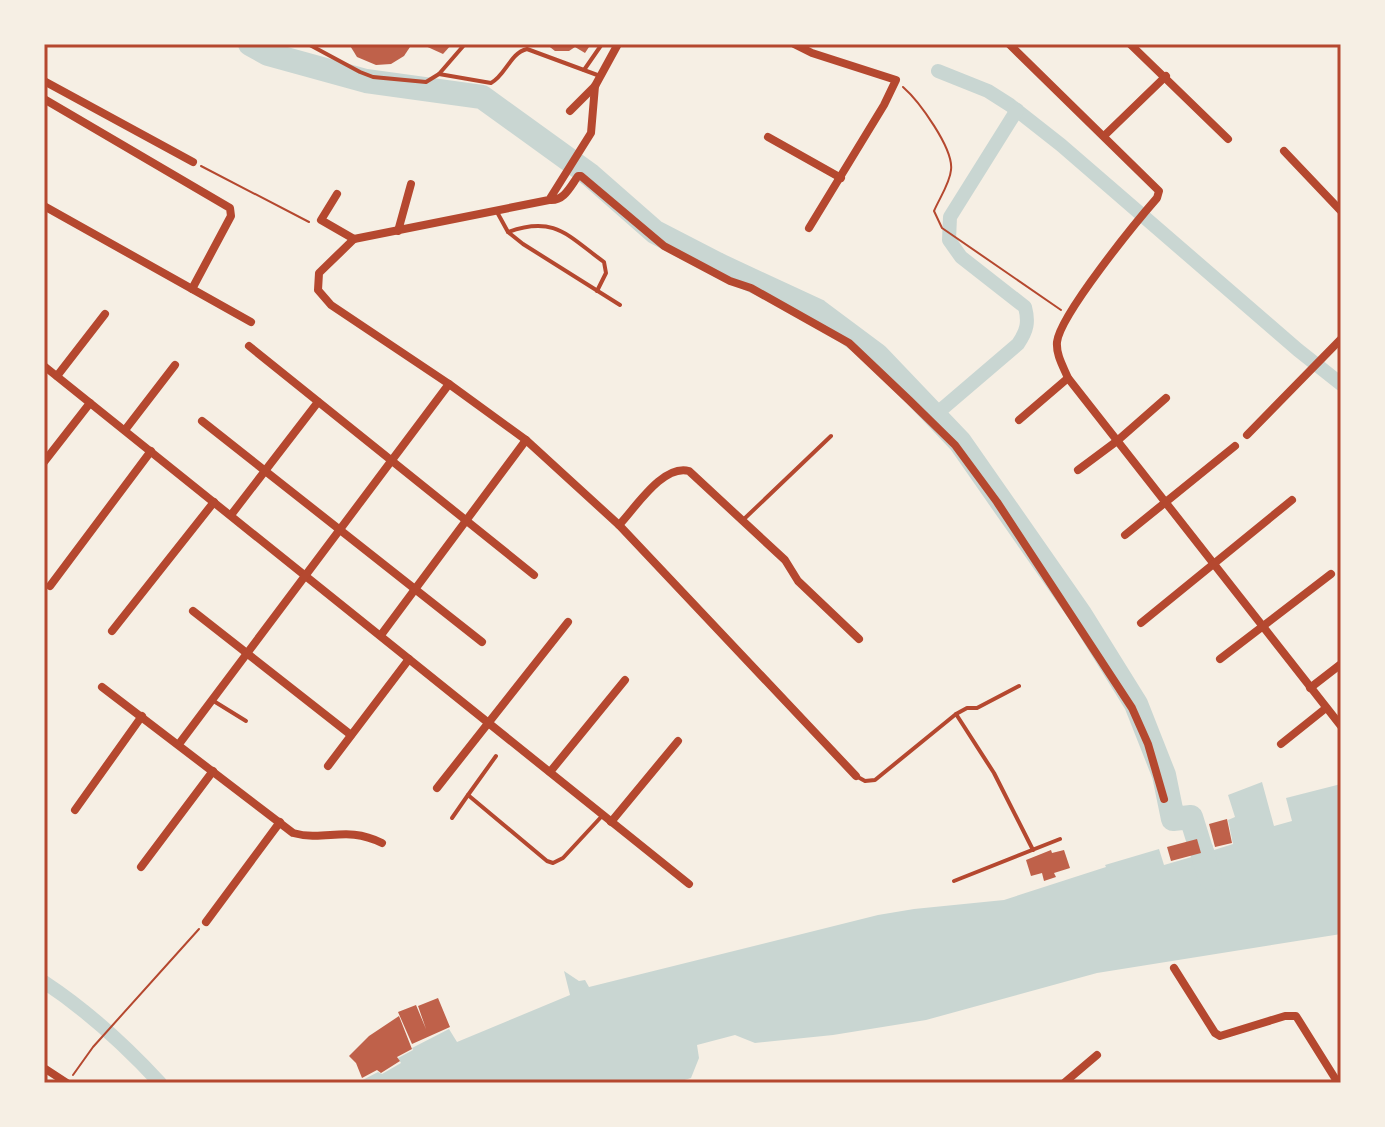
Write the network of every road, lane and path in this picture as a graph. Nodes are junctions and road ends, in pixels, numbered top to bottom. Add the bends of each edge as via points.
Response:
1 (308, 44) edge
2 (465, 44) edge
3 (602, 44) edge
4 (618, 44) edge
5 (794, 44) edge
6 (1009, 44) edge
7 (1130, 44) edge
8 (584, 70) junction
9 (439, 74) junction
10 (600, 76) junction
11 (1166, 76) junction
12 (896, 80) junction
13 (44, 81) edge
14 (595, 86) junction
15 (44, 99) edge
16 (570, 111) dead end
17 (1104, 136) junction
18 (768, 137) dead end
19 (1228, 139) dead end
20 (1284, 151) dead end
21 (193, 162) joint
22 (841, 178) junction
23 (411, 184) dead end
24 (337, 194) dead end
25 (551, 199) junction
26 (44, 206) edge
27 (1341, 211) edge
28 (497, 212) junction
29 (311, 223) dead end
30 (809, 228) dead end
31 (398, 231) junction
32 (508, 232) junction
33 (354, 239) junction
34 (192, 289) junction
35 (597, 291) junction
36 (620, 305) dead end
37 (105, 314) dead end
38 (1069, 315) junction
39 (251, 322) dead end
40 (1341, 339) edge
41 (249, 346) dead end
42 (175, 365) dead end
43 (44, 366) edge
44 (57, 376) junction
45 (1068, 378) junction
46 (449, 384) junction
47 (1166, 398) dead end
48 (318, 402) junction
49 (90, 403) junction
50 (1019, 420) dead end
51 (202, 421) dead end
52 (125, 430) junction
53 (1247, 435) dead end
54 (831, 436) dead end
55 (526, 440) junction
56 (1117, 441) junction
57 (44, 443) edge
58 (1235, 446) dead end
59 (53, 450) junction
60 (151, 451) junction
61 (392, 461) junction
62 (44, 462) edge
63 (1078, 470) dead end
64 (266, 471) junction
65 (1292, 500) dead end
66 (1164, 501) junction
67 (214, 502) junction
68 (231, 515) junction
69 (743, 520) junction
70 (466, 521) junction
71 (619, 525) junction
72 (339, 529) junction
73 (1125, 535) dead end
74 (1213, 564) junction
75 (306, 574) junction
76 (1331, 574) dead end
77 (534, 575) dead end
78 (50, 586) dead end
79 (415, 589) junction
80 (193, 611) dead end
81 (568, 622) dead end
82 (1141, 623) dead end
83 (1262, 626) junction
84 (112, 631) dead end
85 (381, 635) junction
86 (859, 639) dead end
87 (482, 642) dead end
88 (247, 654) junction
89 (409, 659) junction
90 (1220, 659) dead end
91 (1341, 664) edge
92 (625, 680) dead end
93 (1019, 686) dead end
94 (102, 687) dead end
95 (1310, 688) junction
96 (212, 700) junction
97 (1326, 708) junction
98 (956, 714) junction
99 (142, 716) junction
100 (246, 721) dead end
101 (489, 723) junction
102 (1341, 726) edge
103 (351, 735) junction
104 (678, 741) dead end
105 (179, 744) junction
106 (1281, 744) dead end
107 (496, 756) dead end
108 (328, 766) dead end
109 (213, 771) junction
110 (550, 772) junction
111 (856, 776) joint
112 (437, 788) dead end
113 (468, 795) junction
114 (1164, 799) dead end
115 (75, 810) dead end
116 (452, 818) dead end
117 (607, 819) junction
118 (280, 822) junction
119 (1060, 839) dead end
120 (382, 843) dead end
121 (1033, 850) junction
122 (141, 867) dead end
123 (954, 881) dead end
124 (689, 884) dead end
125 (206, 922) joint
126 (1174, 968) dead end
127 (1097, 1055) dead end
128 (44, 1068) edge
129 (67, 1083) edge
130 (1064, 1083) edge
131 (1338, 1083) edge

1 - 9 lane via 373,77 426,82
2 - 9 lane
3 - 8 lane
4 - 10 street
5 - 12 street
6 - 17 street
7 - 11 street
8 - 9 lane via 527,49 491,83
8 - 10 lane
10 - 14 street
11 - 17 street
11 - 19 street
12 - 22 street
12 - 38 path via 949,151 951,170 934,211 942,228
13 - 21 street
14 - 16 street
14 - 25 street via 591,133
15 - 34 street via 230,208 231,216
17 - 38 street via 1159,191
18 - 22 street
20 - 27 street
21 - 29 path
22 - 30 street
23 - 31 street
24 - 33 street via 321,220
25 - 28 street
25 - 114 street via 557,200 581,176 664,246 849,343 955,445 1132,708
26 - 34 street
28 - 31 street
28 - 32 lane
31 - 33 street
32 - 35 lane
32 - 35 lane via 542,224 564,233 604,262 606,273
33 - 46 street via 319,273 321,297
34 - 39 street
35 - 36 lane
37 - 44 street
38 - 45 street via 1057,345
40 - 53 street
41 - 48 street
42 - 52 street
43 - 44 street
44 - 49 street
45 - 50 street
45 - 56 street
46 - 55 street
46 - 61 street
47 - 56 street
48 - 61 street
48 - 64 street
49 - 52 street
49 - 59 street
51 - 64 street
52 - 60 street
54 - 69 lane
55 - 70 street
55 - 71 street
56 - 63 street
56 - 66 street
57 - 59 street
58 - 66 street
59 - 62 street
60 - 67 street
60 - 78 street
61 - 70 street
61 - 72 street
64 - 68 street
64 - 72 street
65 - 74 street
66 - 73 street
66 - 74 street
67 - 68 street
67 - 84 street
68 - 75 street
69 - 71 street via 681,469 661,479
69 - 86 street
70 - 77 street
70 - 79 street
71 - 111 street
72 - 75 street
72 - 79 street
74 - 82 street
74 - 83 street
75 - 85 street
75 - 88 street
76 - 83 street
79 - 85 street
79 - 87 street
80 - 88 street
81 - 101 street
83 - 90 street
83 - 95 street
85 - 89 street
88 - 96 street
88 - 103 street
89 - 101 street
89 - 103 street
91 - 95 street
92 - 110 street
93 - 98 lane
94 - 99 street
95 - 97 street
96 - 100 lane
96 - 105 street
97 - 102 street
97 - 106 street
98 - 111 lane via 875,780
98 - 121 lane
99 - 105 street
99 - 115 street
101 - 110 street
101 - 112 street
103 - 108 street
104 - 117 street
105 - 109 street
107 - 113 lane
109 - 118 street
109 - 122 street
110 - 117 street
113 - 116 lane
113 - 117 lane via 553,863
117 - 124 street
118 - 120 street via 301,835 359,834
118 - 125 street
119 - 121 lane
121 - 123 lane
125 - 129 path
126 - 131 street via 1220,1036 1296,1016
127 - 130 street
128 - 129 street

